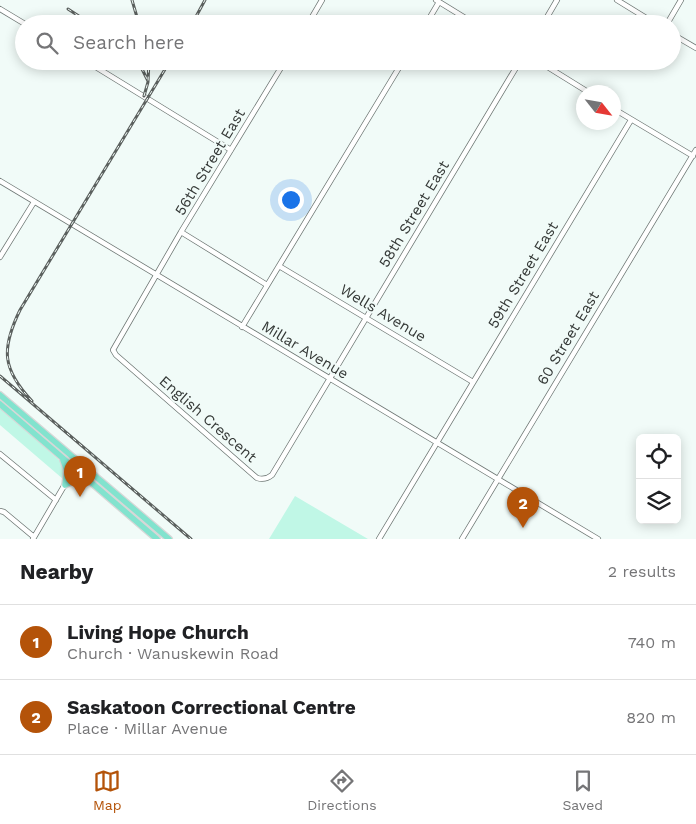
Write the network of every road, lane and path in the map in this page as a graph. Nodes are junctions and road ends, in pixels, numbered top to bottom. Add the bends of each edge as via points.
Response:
1 (322, 0) edge
2 (557, 0) edge
3 (616, 0) edge
4 (681, 0) edge
5 (438, 1) edge
6 (0, 8) edge
7 (313, 15) edge
8 (431, 15) edge
9 (461, 15) edge
10 (548, 15) edge
11 (641, 15) edge
12 (672, 15) edge
13 (15, 18) edge
14 (681, 39) edge
15 (696, 48) edge
16 (101, 70) edge
17 (280, 70) edge
18 (398, 70) edge
19 (515, 70) edge
20 (553, 70) edge
21 (577, 85) edge
22 (621, 114) edge
23 (631, 120) junction
24 (231, 150) junction
25 (696, 150) edge
26 (692, 156) junction
27 (0, 181) edge
28 (34, 202) junction
29 (182, 232) junction
30 (0, 258) edge
31 (279, 266) junction
32 (156, 276) junction
33 (267, 286) junction
34 (366, 317) junction
35 (242, 327) junction
36 (329, 379) junction
37 (473, 382) junction
38 (0, 395) edge
39 (0, 404) edge
40 (436, 444) junction
41 (0, 454) edge
42 (63, 458) junction
43 (78, 462) junction
44 (74, 469) junction
45 (497, 479) junction
46 (88, 480) junction
47 (65, 485) junction
48 (56, 500) junction
49 (0, 511) edge
50 (34, 538) edge
51 (157, 539) edge
52 (168, 539) edge
53 (378, 539) edge
54 (462, 539) edge
55 (598, 539) edge

1 - 7 street
2 - 10 street
3 - 11 street
4 - 12 street
5 - 8 street
5 - 9 street
6 - 13 street
14 - 15 street
16 - 24 street
17 - 24 street, 56th Street East
18 - 31 street
19 - 34 street, 58th Street East
20 - 21 street
22 - 23 street
23 - 26 street
23 - 37 street, 59th Street East
24 - 29 street, 56th Street East
25 - 26 street, 60 Street East
26 - 45 street, 60 Street East
27 - 28 street, Millar Avenue
28 - 30 street
28 - 32 street, Millar Avenue
29 - 32 street, 56th Street East
29 - 33 street
31 - 33 street
31 - 34 street, Wells Avenue
32 - 35 street, Millar Avenue
32 - 36 street, English Crescent via 115,344 114,353 257,478 265,479 272,475
33 - 35 street
34 - 36 street, 58th Street East
34 - 37 street, Wells Avenue
35 - 36 street, Millar Avenue
36 - 40 street, Millar Avenue
37 - 40 street, 59th Street East
38 - 43 main road
39 - 42 main road
40 - 45 street, Millar Avenue
40 - 53 street, 59th Street East
41 - 48 street
42 - 44 main road
42 - 47 main road via 67,471
43 - 44 street
43 - 52 main road
44 - 46 main road
44 - 47 street
45 - 54 street, 60 Street East
45 - 55 street, Millar Avenue
46 - 47 main road via 78,478
46 - 51 main road
47 - 48 street
48 - 50 street
49 - 50 street

